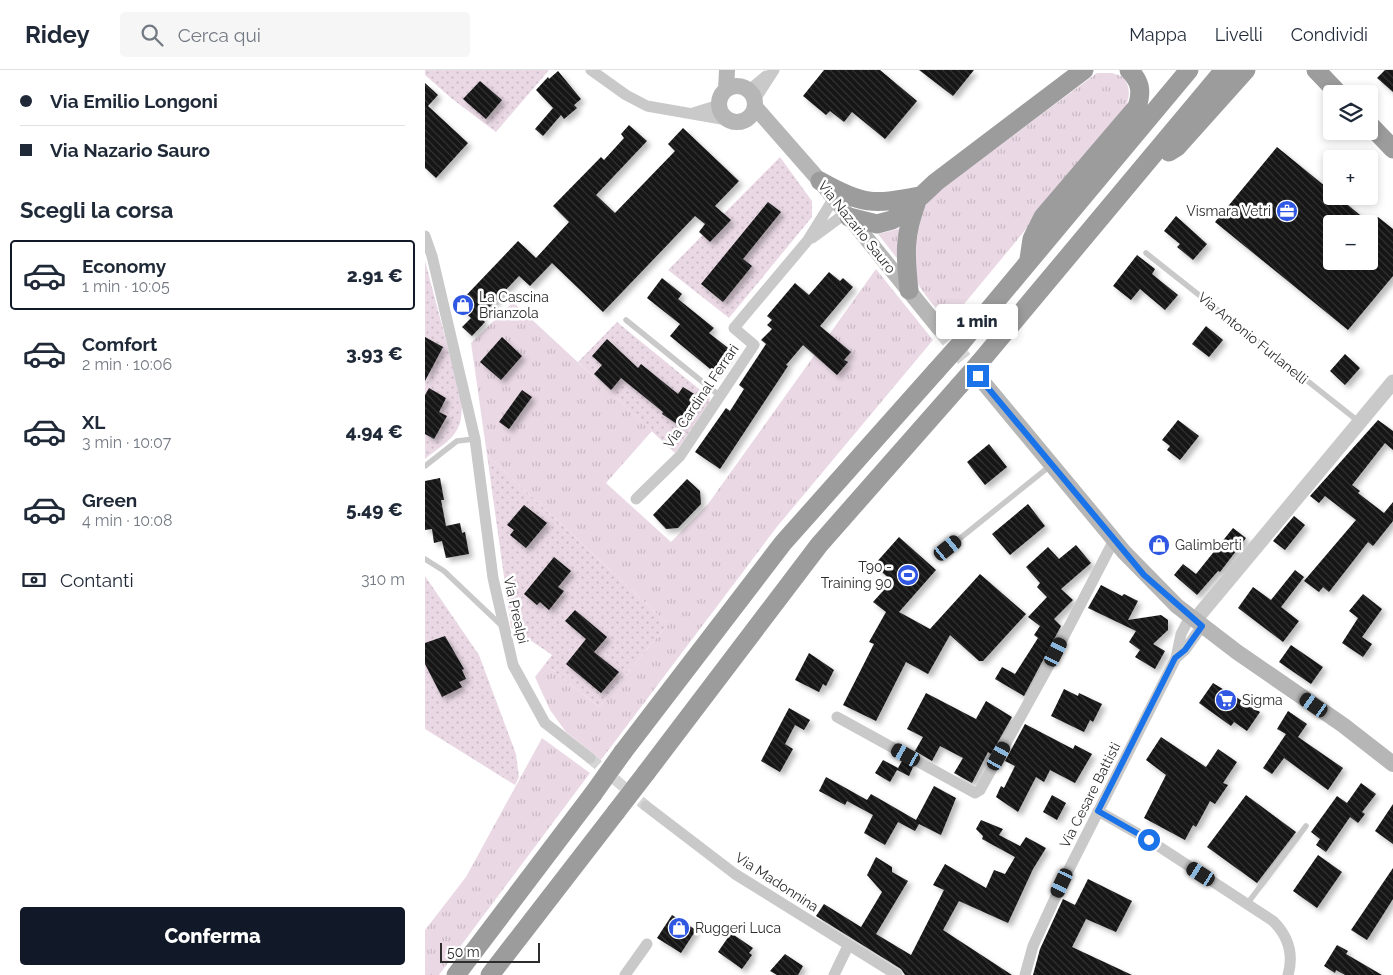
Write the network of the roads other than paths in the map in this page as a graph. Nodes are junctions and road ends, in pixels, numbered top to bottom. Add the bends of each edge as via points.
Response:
1 (591, 70) edge
2 (727, 70) edge
3 (735, 70) edge
4 (773, 70) edge
5 (1084, 70) edge
6 (1129, 70) edge
7 (1189, 70) edge
8 (1224, 70) edge
9 (1247, 70) edge
10 (1317, 70) edge
11 (1331, 85) edge
12 (726, 90) junction
13 (750, 96) junction
14 (719, 105) junction
15 (691, 113) junction
16 (727, 120) junction
17 (744, 120) junction
18 (774, 129) junction
19 (1378, 133) edge
20 (1393, 149) edge
21 (1146, 165) junction
22 (820, 181) junction
23 (919, 196) junction
24 (834, 198) junction
25 (884, 203) junction
26 (856, 222) junction
27 (425, 236) edge
28 (808, 240) junction
29 (1146, 253) dead end
30 (1028, 262) junction
31 (909, 290) junction
32 (626, 320) dead end
33 (939, 328) tunnel mouth
34 (979, 369) junction
35 (1393, 382) edge
36 (720, 396) junction
37 (1359, 423) junction
38 (475, 440) junction
39 (1052, 464) junction
40 (425, 466) edge
41 (635, 499) dead end
42 (1114, 540) junction
43 (948, 548) dead end
44 (425, 558) edge
45 (1196, 621) junction
46 (505, 630) junction
47 (837, 717) dead end
48 (589, 758) tunnel mouth
49 (1393, 764) edge
50 (645, 806) tunnel mouth
51 (1098, 811) junction
52 (1306, 826) dead end
53 (1247, 904) junction
54 (647, 944) dead end
55 (848, 946) junction
56 (456, 975) edge
57 (491, 975) edge
58 (625, 975) edge
59 (834, 975) edge
60 (897, 975) edge
61 (1025, 975) edge
62 (1288, 975) edge

1 - 15 street via 647,106
2 - 12 main road
3 - 13 main road
4 - 13 street
5 - 23 highway
6 - 30 highway via 1140,85 1137,107 1043,217 1032,239
7 - 30 highway
8 - 21 highway
9 - 21 highway via 1177,147
10 - 11 highway
12 - 13 main road via 731,87
12 - 14 main road
13 - 17 main road via 749,117
13 - 18 main road, Via Nazario Sauro
14 - 15 street
14 - 16 main road
15 - 16 street
16 - 17 main road
17 - 18 main road
18 - 22 main road, Via Nazario Sauro
19 - 20 highway
21 - 34 highway
22 - 24 main road, Via Nazario Sauro
22 - 25 highway via 851,197
23 - 25 highway
23 - 26 highway via 902,214 891,220 877,224
23 - 31 highway via 908,223 906,238
24 - 26 main road, Via Nazario Sauro
24 - 28 street, Via Cardinal Ferrari
25 - 26 highway
26 - 28 street, Via Cardinal Ferrari
26 - 31 main road, Via Nazario Sauro
27 - 38 street, Via Prealpi via 433,256
28 - 36 street, Via Cardinal Ferrari via 734,328 754,345
29 - 37 lane, Via Antonio Furlanelli
30 - 56 highway, bridge via 961,343 783,543
31 - 33 main road, Via Nazario Sauro
32 - 36 lane
34 - 39 main road
34 - 57 highway, bridge via 959,386 819,546
35 - 37 street
36 - 41 street, Via Cardinal Ferrari via 680,456
37 - 45 street
38 - 40 lane via 457,441
38 - 46 street, Via Prealpi via 493,578
39 - 42 main road
39 - 43 lane
42 - 45 main road via 1144,575
42 - 47 street via 980,790 975,793
44 - 46 lane via 445,571
45 - 49 main road
45 - 51 street, Via Cesare Battisti via 1185,650 1175,658
46 - 48 street, Via Prealpi via 513,665 545,723
50 - 55 street, Via Madonnina via 735,874
51 - 53 street
51 - 61 street, Via Cesare Battisti via 1033,946
52 - 53 lane
53 - 62 street via 1273,921 1283,933 1290,951
54 - 58 street
55 - 59 street
55 - 60 street, Via Madonnina

